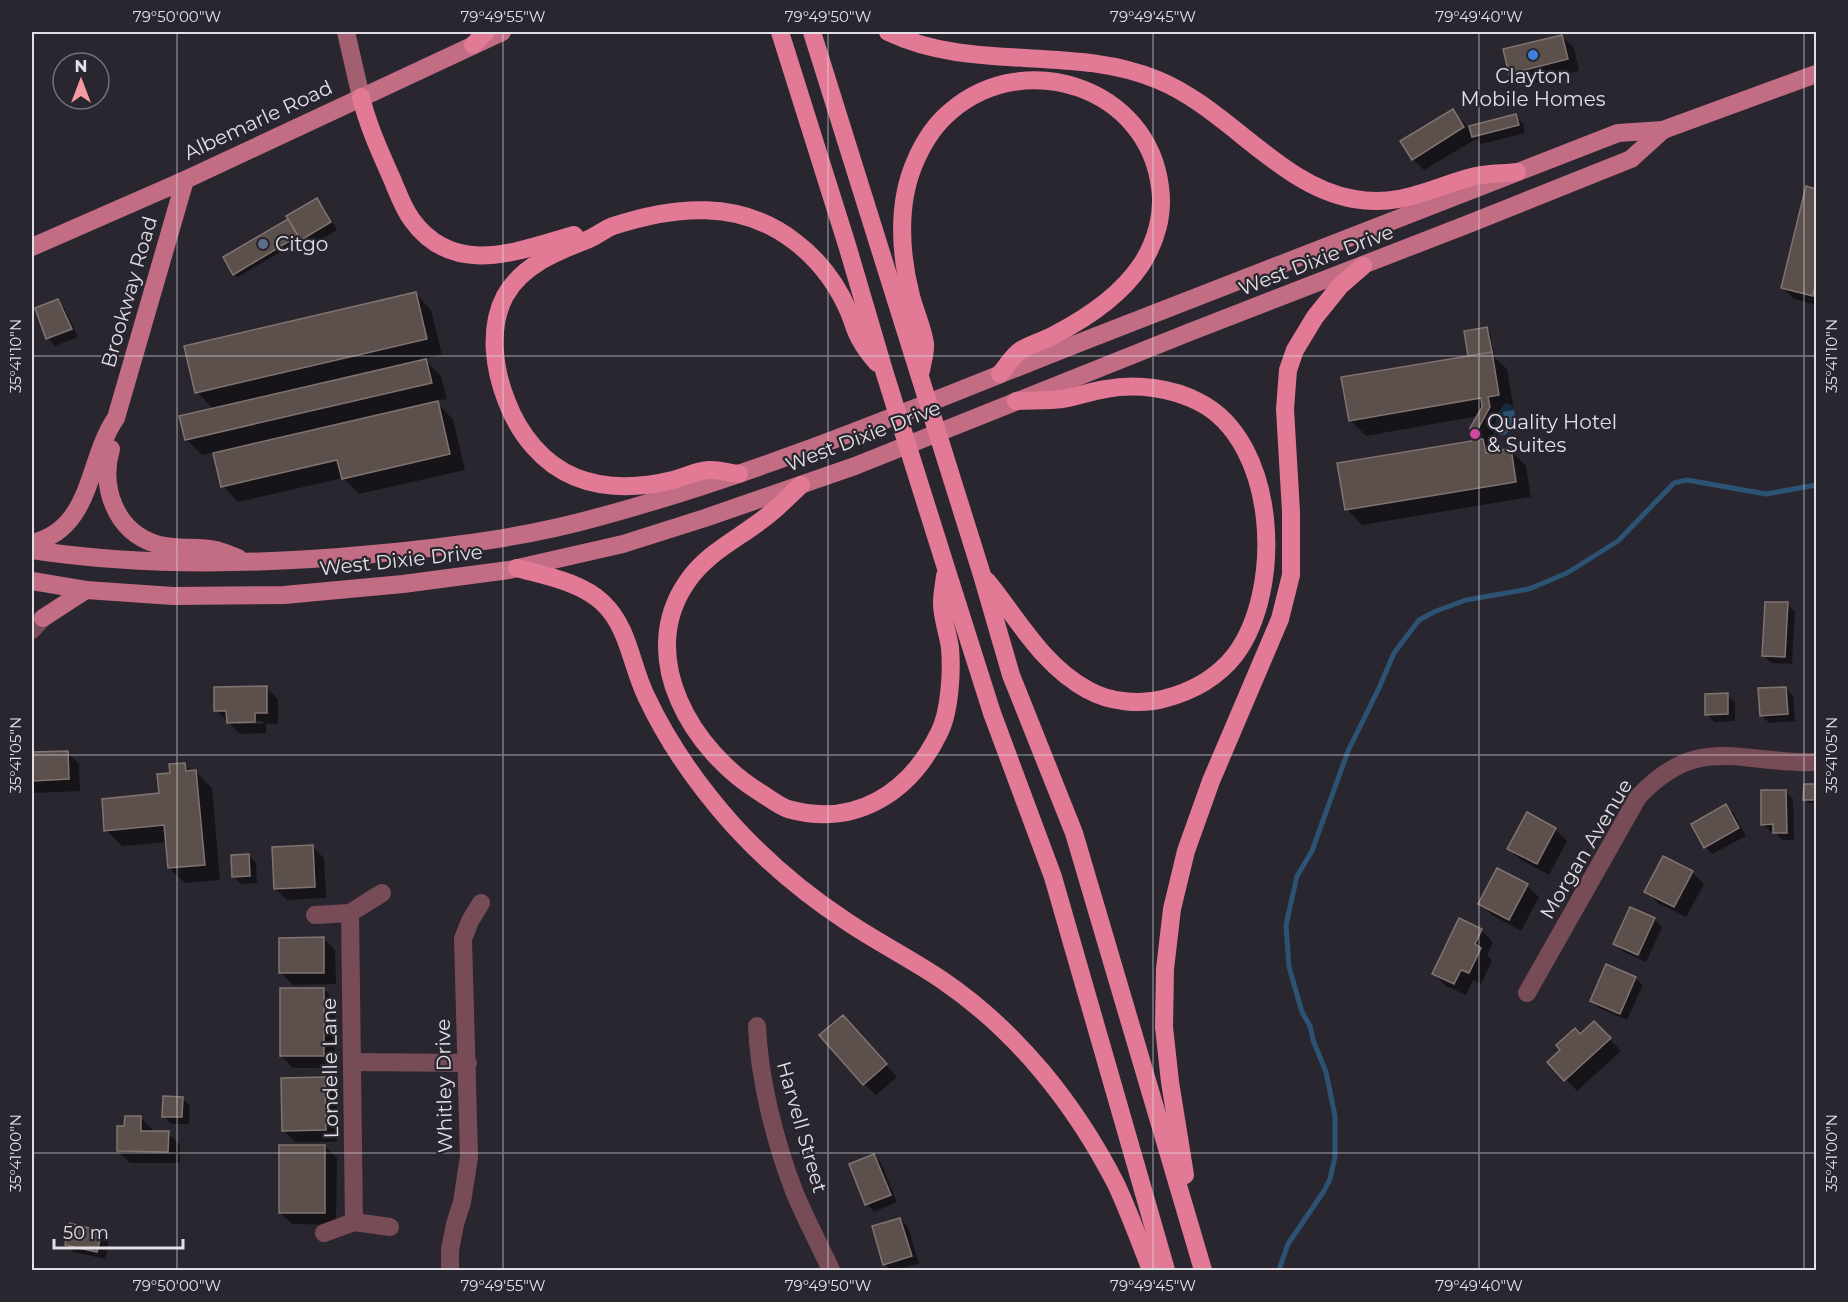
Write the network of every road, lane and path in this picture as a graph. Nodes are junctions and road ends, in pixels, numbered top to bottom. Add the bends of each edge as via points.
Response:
1 (346, 32) edge
2 (502, 32) edge
3 (780, 32) edge
4 (812, 32) edge
5 (888, 32) edge
6 (480, 38) edge
7 (1816, 74) edge
8 (361, 97) junction
9 (1663, 130) junction
10 (1517, 172) junction
11 (185, 180) junction
12 (610, 227) junction
13 (32, 247) edge
14 (1363, 266) junction
15 (885, 374) junction
16 (1000, 374) junction
17 (920, 375) junction
18 (1016, 401) junction
19 (116, 418) junction
20 (739, 474) junction
21 (801, 485) junction
22 (32, 543) edge
23 (32, 550) edge
24 (251, 562) junction
25 (518, 568) junction
26 (946, 568) junction
27 (982, 575) junction
28 (32, 581) edge
29 (86, 590) junction
30 (35, 621) edge
31 (1816, 762) edge
32 (382, 893) dead end
33 (481, 903) dead end
34 (350, 913) junction
35 (315, 915) dead end
36 (1527, 993) dead end
37 (757, 1026) dead end
38 (352, 1062) junction
39 (468, 1063) junction
40 (354, 1222) junction
41 (390, 1227) dead end
42 (324, 1233) dead end
43 (450, 1270) edge
44 (831, 1270) edge
45 (1151, 1270) edge
46 (1166, 1270) edge
47 (1204, 1270) edge

1 - 8 street
2 - 6 main road, Albemarle Road
3 - 15 highway
4 - 17 highway
5 - 10 highway via 930,48 960,53 1079,61 1143,74 1188,95 1309,182 1350,199 1401,200 1471,177
6 - 8 main road, Albemarle Road
7 - 9 main road, West Dixie Drive
8 - 11 main road, Albemarle Road
8 - 12 highway via 367,124 406,211 423,232 444,248 462,254 494,256
9 - 10 main road, West Dixie Drive via 1618,133
9 - 14 main road, West Dixie Drive via 1631,159
10 - 16 main road, West Dixie Drive
11 - 13 main road, Albemarle Road
11 - 19 main road, Brookway Road
12 - 15 highway via 655,215 709,209 756,218 776,228 820,265 845,304 860,340
12 - 20 highway via 537,263 505,296 498,315 495,347 499,380 510,412 543,457 566,473 599,485 641,486 708,470
14 - 18 main road, West Dixie Drive
14 - 47 highway via 1340,285 1315,317 1288,370 1285,409 1291,576 1280,619 1186,851 1172,909 1164,1027 1182,1159
15 - 26 highway
16 - 17 highway via 1019,351 1071,326 1108,300 1142,264 1157,229 1159,174 1147,143 1111,102 1084,88 1023,81 989,89 950,111 922,145 906,189 902,232 904,261 925,345
16 - 20 main road, West Dixie Drive
17 - 27 highway
18 - 21 main road, West Dixie Drive
18 - 27 highway via 1061,399 1124,387 1163,390 1201,403 1231,429 1251,465 1263,504 1268,544 1265,576 1249,630 1235,654 1210,679 1182,695 1125,702 1089,691 1063,674 1029,639
19 - 22 main road via 108,428 76,510 54,534
19 - 24 main road via 107,481 115,508 132,531 156,544 216,550
20 - 24 main road, West Dixie Drive via 594,519 529,533 404,551
21 - 25 main road, West Dixie Drive via 623,544
21 - 26 highway via 767,516 717,550 687,582 672,613 667,648 671,685 690,723 717,759 749,786 786,808 821,814 861,809 895,791 922,763 941,730 949,698 950,650 942,604
23 - 24 main road, West Dixie Drive via 178,563
25 - 29 main road, West Dixie Drive via 284,595 173,596
25 - 45 highway via 564,581 603,603 623,630 661,725 696,780 766,857 846,921 944,981 1036,1063 1094,1145 1116,1186
26 - 46 highway via 993,713 1053,877
27 - 47 highway via 1011,675 1074,833
28 - 29 main road, West Dixie Drive
29 - 30 main road
31 - 36 street, Morgan Avenue via 1709,756 1670,770 1650,784 1638,797
32 - 34 street
33 - 39 street, Whitley Drive via 463,939
34 - 35 street
34 - 38 street, Londelle Lane
37 - 44 street, Harvell Street via 763,1084 780,1145 794,1190
38 - 39 street
38 - 40 street, Londelle Lane
39 - 43 street, Whitley Drive via 469,1157 450,1250
40 - 41 street
40 - 42 street

